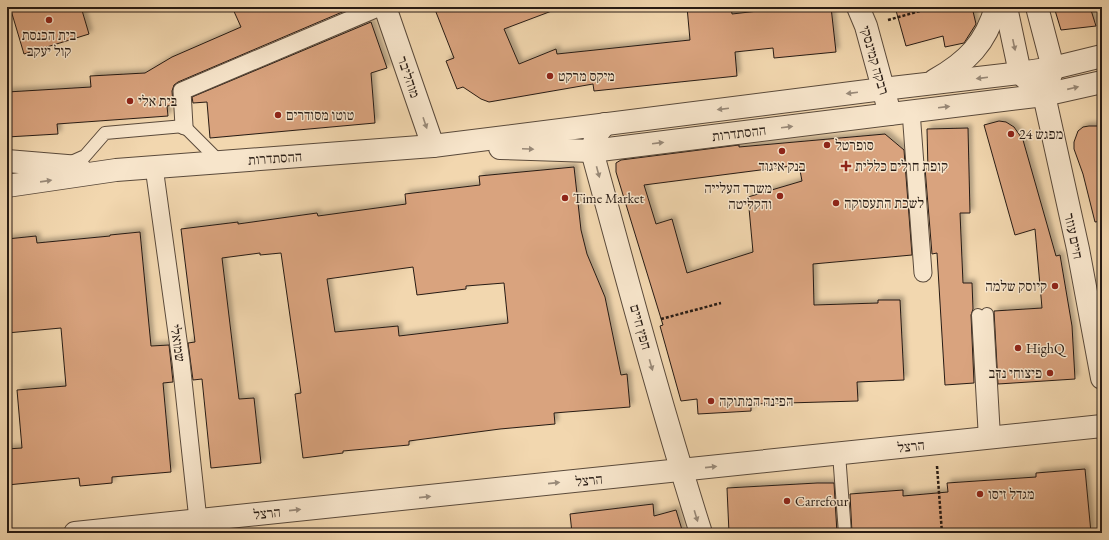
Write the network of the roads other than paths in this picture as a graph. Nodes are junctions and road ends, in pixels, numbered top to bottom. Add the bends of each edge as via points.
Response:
1 (380, 7) edge
2 (385, 7) edge
3 (996, 7) edge
4 (1006, 7) edge
5 (1037, 7) edge
6 (862, 16) edge
7 (1102, 56) edge
8 (1053, 68) junction
9 (1020, 73) junction
10 (1102, 82) edge
11 (926, 84) junction
12 (883, 89) junction
13 (1044, 95) junction
14 (901, 113) junction
15 (605, 124) junction
16 (184, 126) junction
17 (434, 146) junction
18 (592, 151) junction
19 (7, 161) edge
20 (220, 162) junction
21 (63, 166) junction
22 (154, 167) junction
23 (116, 170) junction
24 (7, 186) edge
25 (923, 273) dead end
26 (983, 314) dead end
27 (1102, 378) edge
28 (1102, 426) edge
29 (990, 438) junction
30 (839, 454) junction
31 (681, 470) junction
32 (211, 524) edge
33 (76, 533) edge
34 (701, 533) edge
35 (845, 533) edge

1 - 16 street via 182,91
2 -> 17 street, מוהליבר
3 - 11 street via 985,37 971,54 959,65
4 -> 9 street
5 - 8 street
6 - 12 street, רבקה קמינסקי
7 - 8 street, ההסתדרות
8 - 9 street, ההסתדרות
8 - 13 street
9 -> 11 street, ההסתדרות
9 - 13 street
13 -> 10 street, ההסתדרות
11 - 12 street, ההסתדרות
12 - 14 street, רבקה קמינסקי
12 -> 15 street, ההסתדרות
14 -> 13 street, ההסתדרות
13 - 27 street, חיים עוזר via 1078,249
18 -> 14 street, ההסתדרות
14 - 25 street
15 - 17 street, ההסתדרות
15 - 18 street via 596,135
16 - 20 lane
16 - 21 lane via 105,133 85,156
17 -> 18 street, ההסתדרות
17 - 20 street, ההסתדרות
18 -> 31 street, חפץ חיים
19 - 21 street, ההסתדרות
20 - 22 street, ההסתדרות
21 - 23 street, ההסתדרות
22 - 23 street, ההסתדרות
22 - 32 street, שמואלי via 181,362
24 -> 23 street, ההסתדרות
26 - 29 lane
28 - 29 street, הרצל
29 - 30 street, הרצל
31 -> 30 street, הרצל
30 - 35 lane
32 -> 31 street, הרצל
31 -> 34 street, חפץ חיים
32 - 33 street, הרצל

